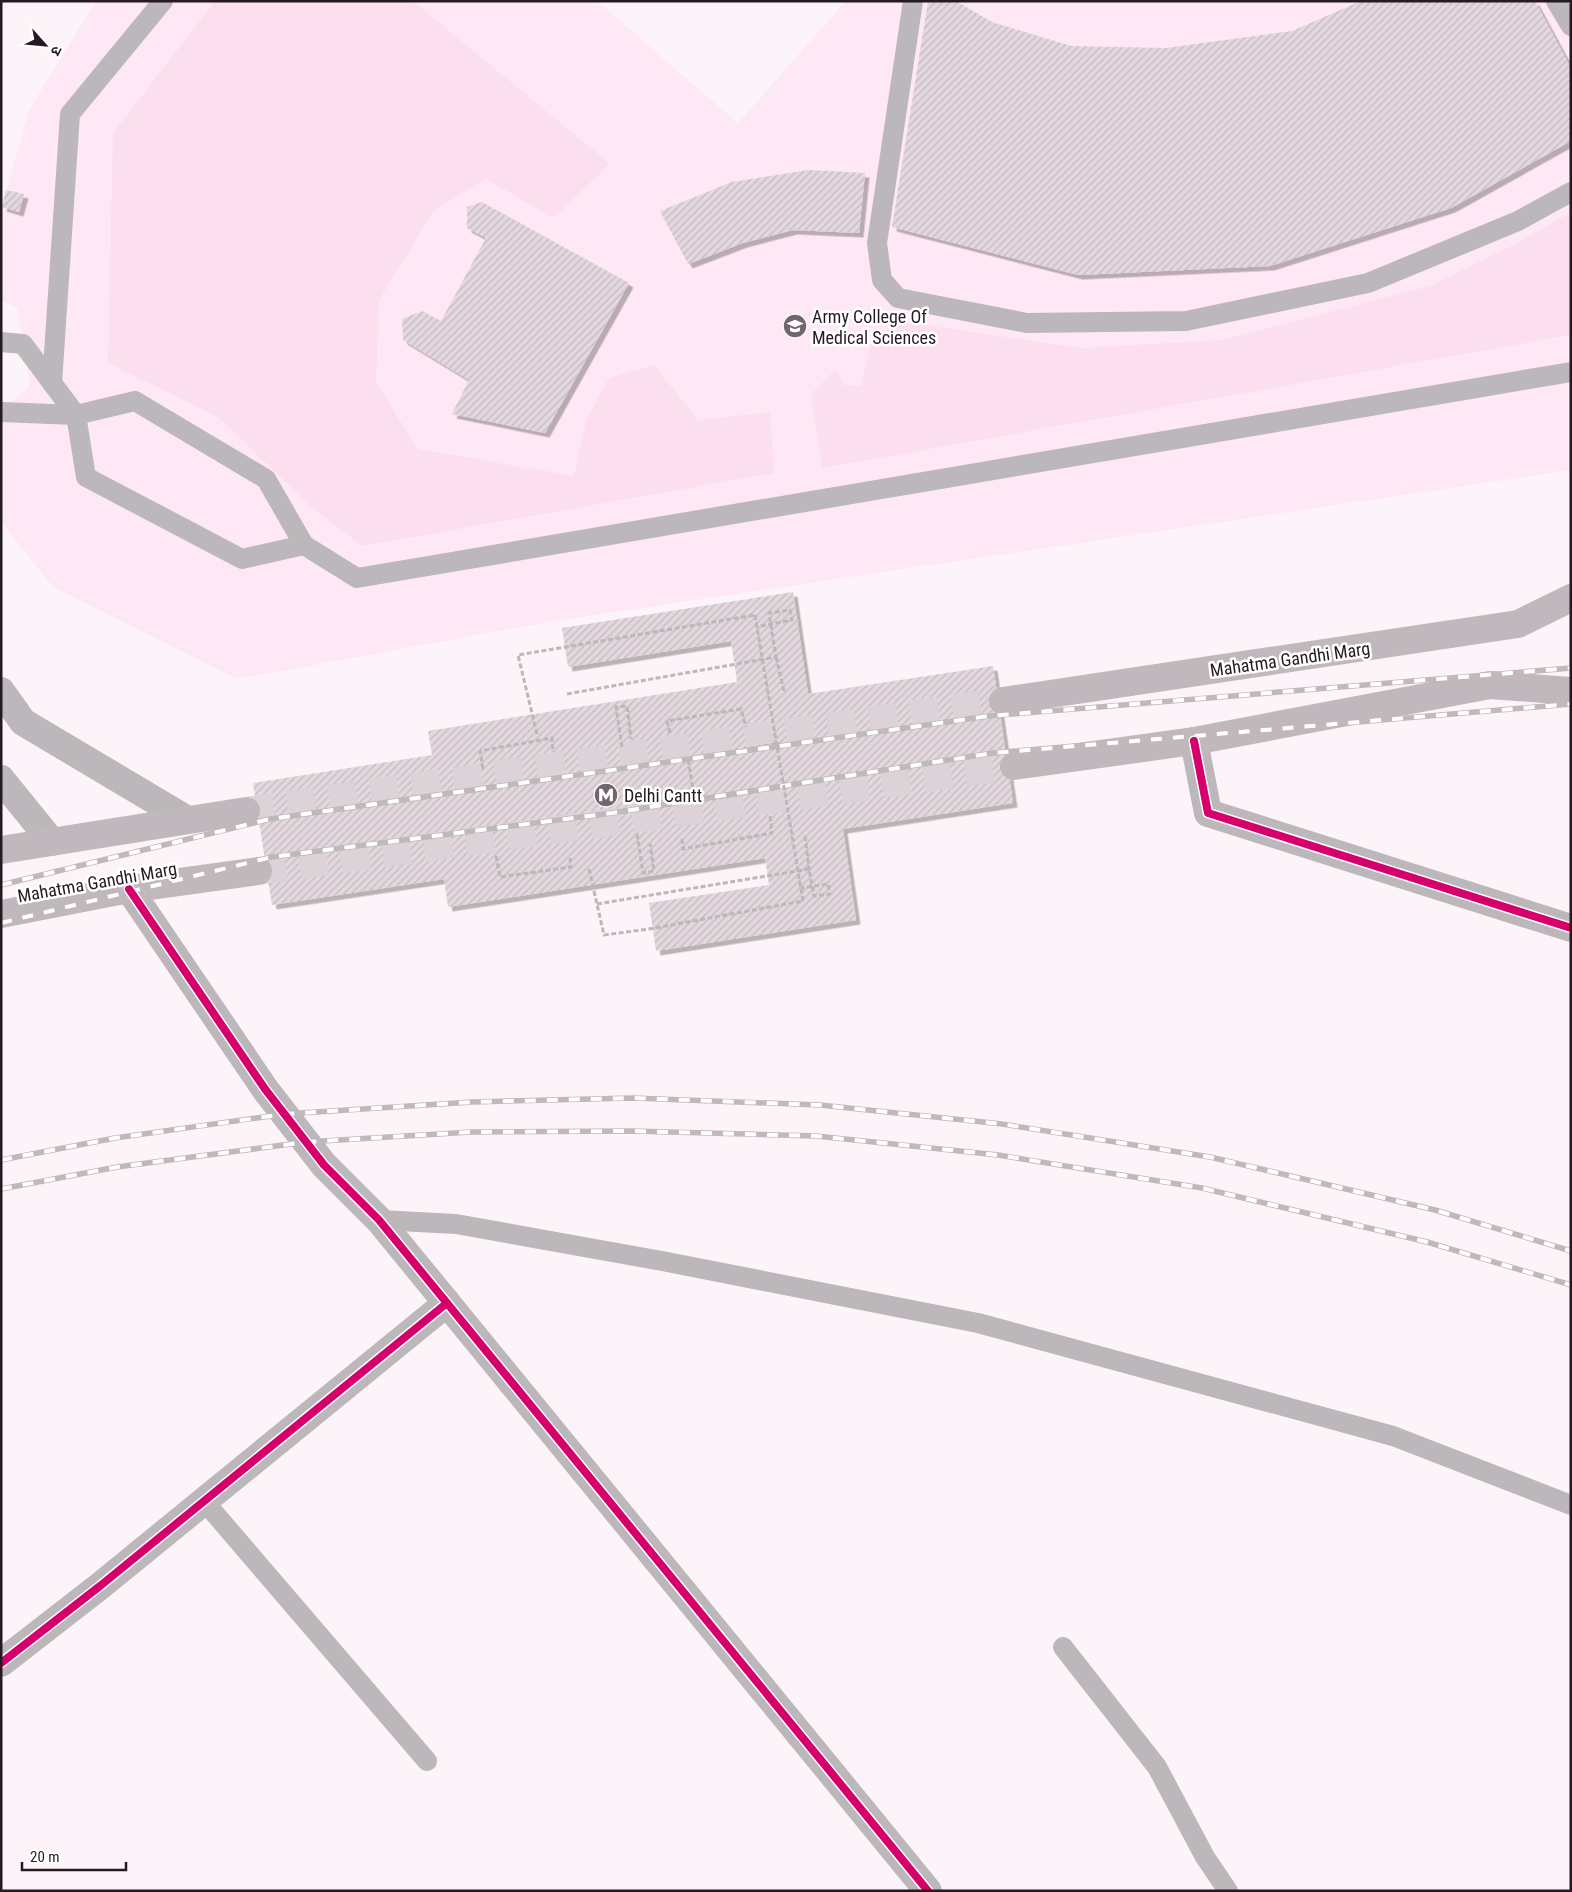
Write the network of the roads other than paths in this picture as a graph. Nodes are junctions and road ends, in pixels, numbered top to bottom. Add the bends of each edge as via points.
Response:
1 (163, 1) edge
2 (913, 1) edge
3 (1556, 1) edge
4 (1571, 26) edge
5 (1571, 192) edge
6 (1, 342) edge
7 (1571, 372) edge
8 (52, 383) junction
9 (1, 412) edge
10 (76, 415) junction
11 (304, 545) junction
12 (1571, 598) edge
13 (1571, 620) edge
14 (1518, 624) junction
15 (1571, 674) edge
16 (1490, 685) junction
17 (1, 691) edge
18 (1571, 691) edge
19 (1003, 702) tunnel mouth
20 (1194, 741) junction
21 (1014, 766) tunnel mouth
22 (1, 779) edge
23 (246, 811) tunnel mouth
24 (186, 819) junction
25 (52, 842) junction
26 (1, 850) edge
27 (258, 872) tunnel mouth
28 (129, 890) junction
29 (1, 914) edge
30 (1571, 928) edge
31 (379, 1220) junction
32 (447, 1303) junction
33 (204, 1501) junction
34 (1571, 1505) edge
35 (1064, 1647) dead end
36 (1, 1663) edge
37 (427, 1762) dead end
38 (928, 1891) edge
39 (1228, 1891) edge

1 - 8 lane via 70,114
2 - 5 lane via 877,242 882,280 898,298 1027,322 1186,320 1368,283 1518,221
3 - 4 lane
6 - 8 lane via 23,344
7 - 11 lane via 357,578
8 - 10 lane
9 - 10 lane
10 - 11 lane via 135,401 266,479
10 - 11 lane via 86,477 242,559
12 - 14 main road, Mahatma Gandhi Marg
13 - 14 main road
14 - 19 main road, Mahatma Gandhi Marg
15 - 16 main road
16 - 18 main road
16 - 20 main road
17 - 24 street via 23,722
20 - 21 main road
20 - 30 street via 1208,813
22 - 25 street
23 - 24 main road
24 - 25 main road
25 - 26 main road
27 - 28 main road, Mahatma Gandhi Marg
28 - 29 main road, Mahatma Gandhi Marg
28 - 31 street via 264,1089 324,1165
31 - 32 street
31 - 34 lane via 456,1224 978,1323 1394,1436
32 - 33 street
32 - 38 street
33 - 36 street
33 - 37 lane
35 - 39 lane via 1157,1767 1205,1857

